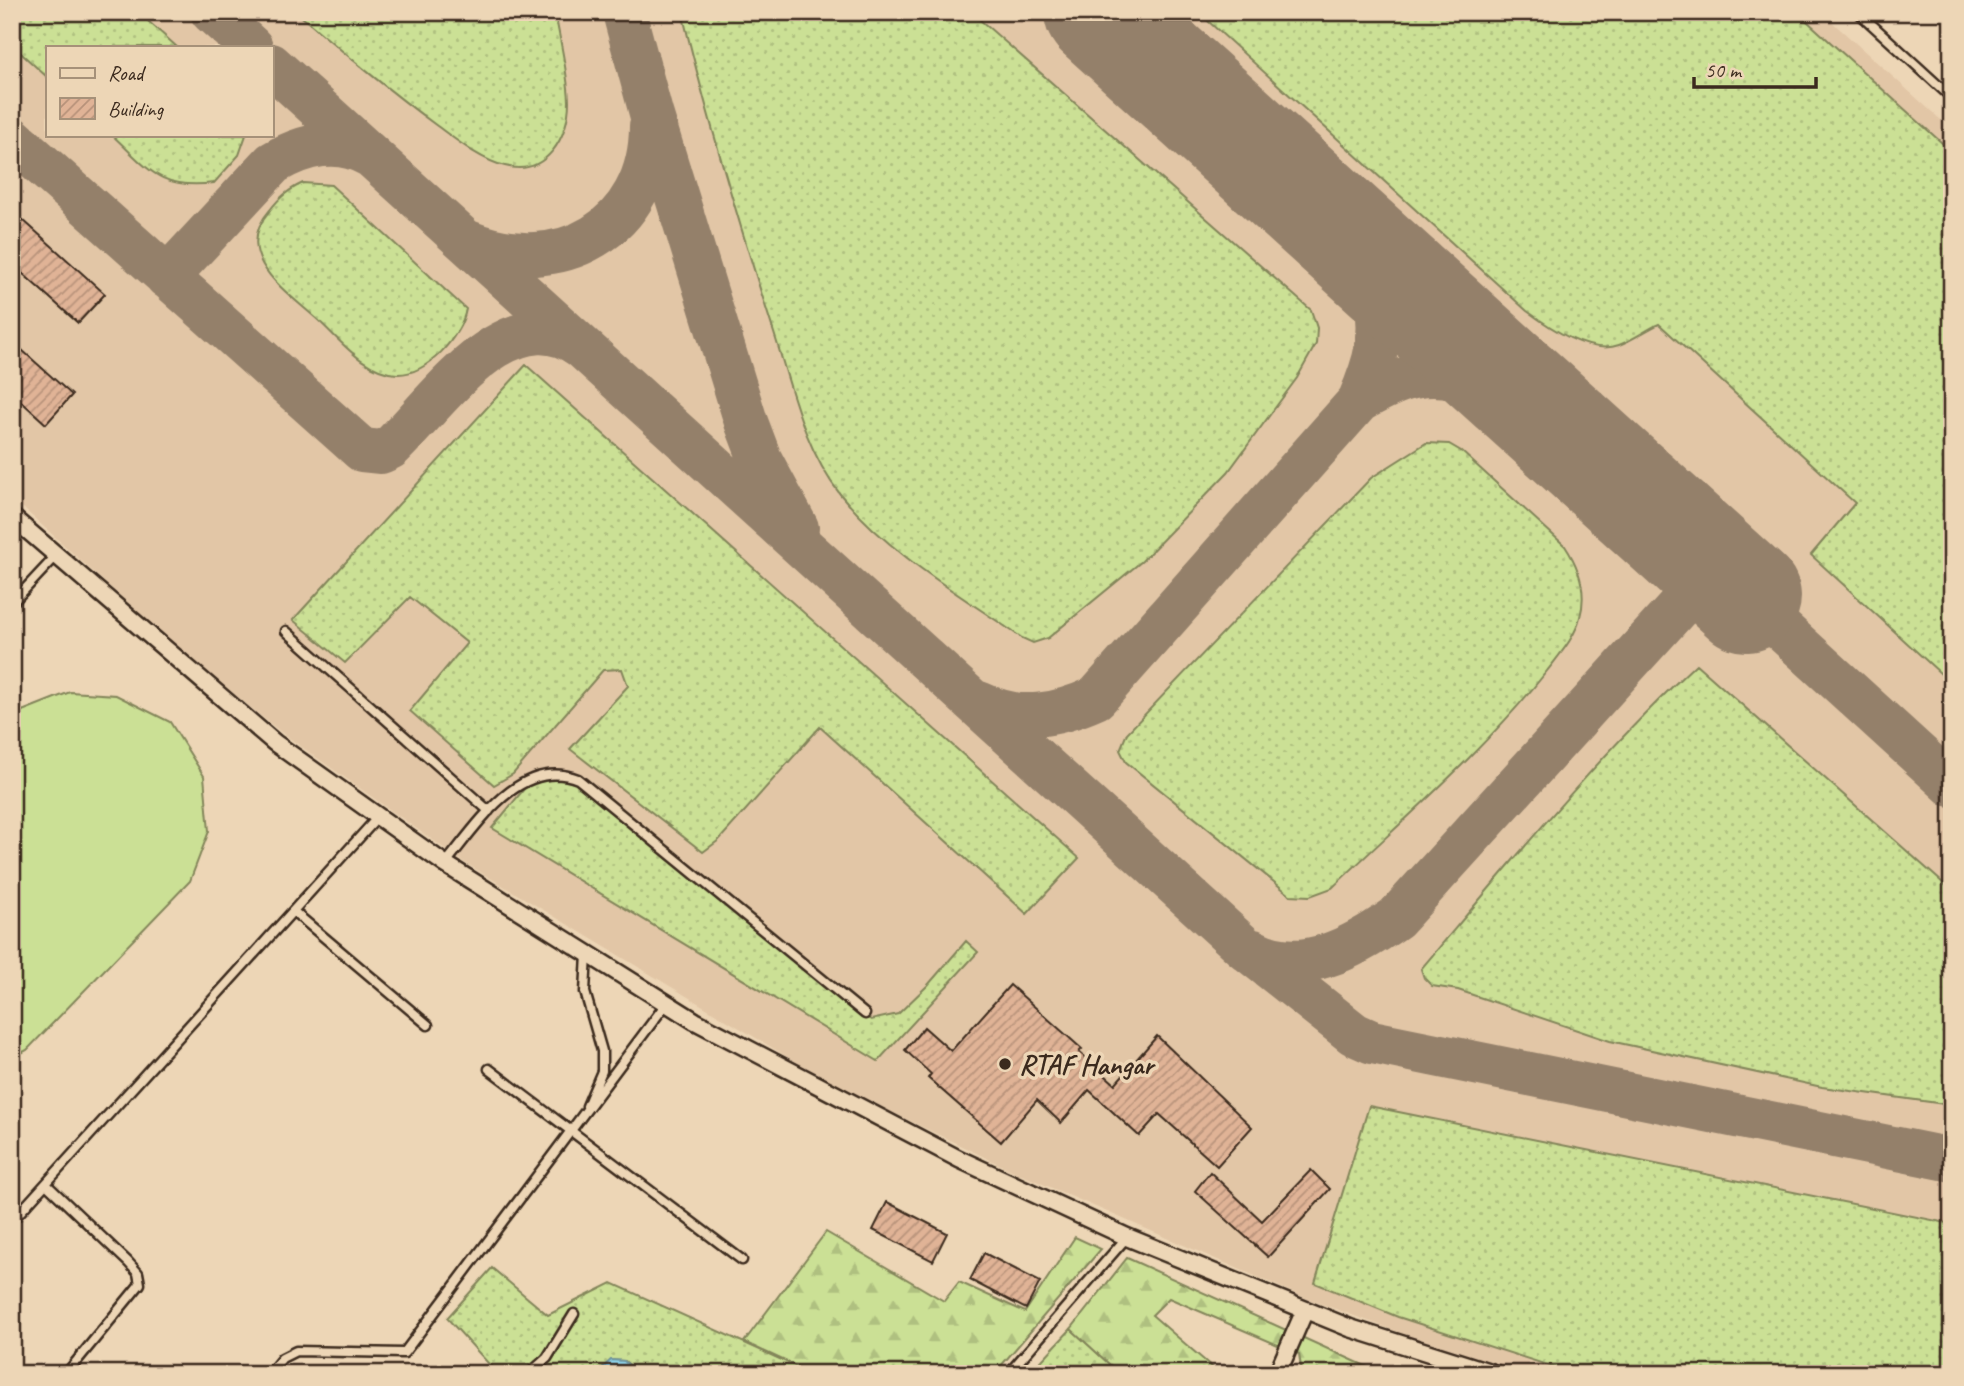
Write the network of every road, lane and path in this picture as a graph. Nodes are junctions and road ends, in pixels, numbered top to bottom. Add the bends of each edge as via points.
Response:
1 (1858, 12) edge
2 (1952, 98) edge
3 (12, 517) edge
4 (56, 556) junction
5 (12, 603) edge
6 (286, 631) dead end
7 (489, 811) junction
8 (378, 817) junction
9 (445, 864) junction
10 (293, 911) junction
11 (587, 954) junction
12 (666, 1004) junction
13 (865, 1014) dead end
14 (428, 1025) dead end
15 (489, 1069) dead end
16 (586, 1110) junction
17 (570, 1131) junction
18 (46, 1184) junction
19 (12, 1221) edge
20 (1127, 1237) junction
21 (742, 1260) dead end
22 (1305, 1310) junction
23 (574, 1314) dead end
24 (66, 1374) edge
25 (269, 1374) edge
26 (529, 1374) edge
27 (1008, 1374) edge
28 (1277, 1374) edge
29 (1496, 1374) edge

1 - 2 lane
3 - 4 street
4 - 5 lane
4 - 8 street via 257,728
6 - 7 lane
7 - 9 lane
7 - 13 lane via 501,797 538,776 561,772 578,779
8 - 9 street
8 - 10 lane
9 - 11 street
10 - 14 lane
10 - 18 lane
11 - 12 street
11 - 16 lane via 585,992 602,1051 601,1071
12 - 16 lane
12 - 20 street via 830,1094
15 - 17 lane
16 - 17 lane
17 - 21 lane
17 - 25 lane via 404,1353 296,1350
18 - 19 lane
18 - 24 lane via 128,1262 138,1273 140,1284
20 - 22 street
20 - 27 lane
22 - 28 street
22 - 29 street
23 - 26 lane via 547,1358

